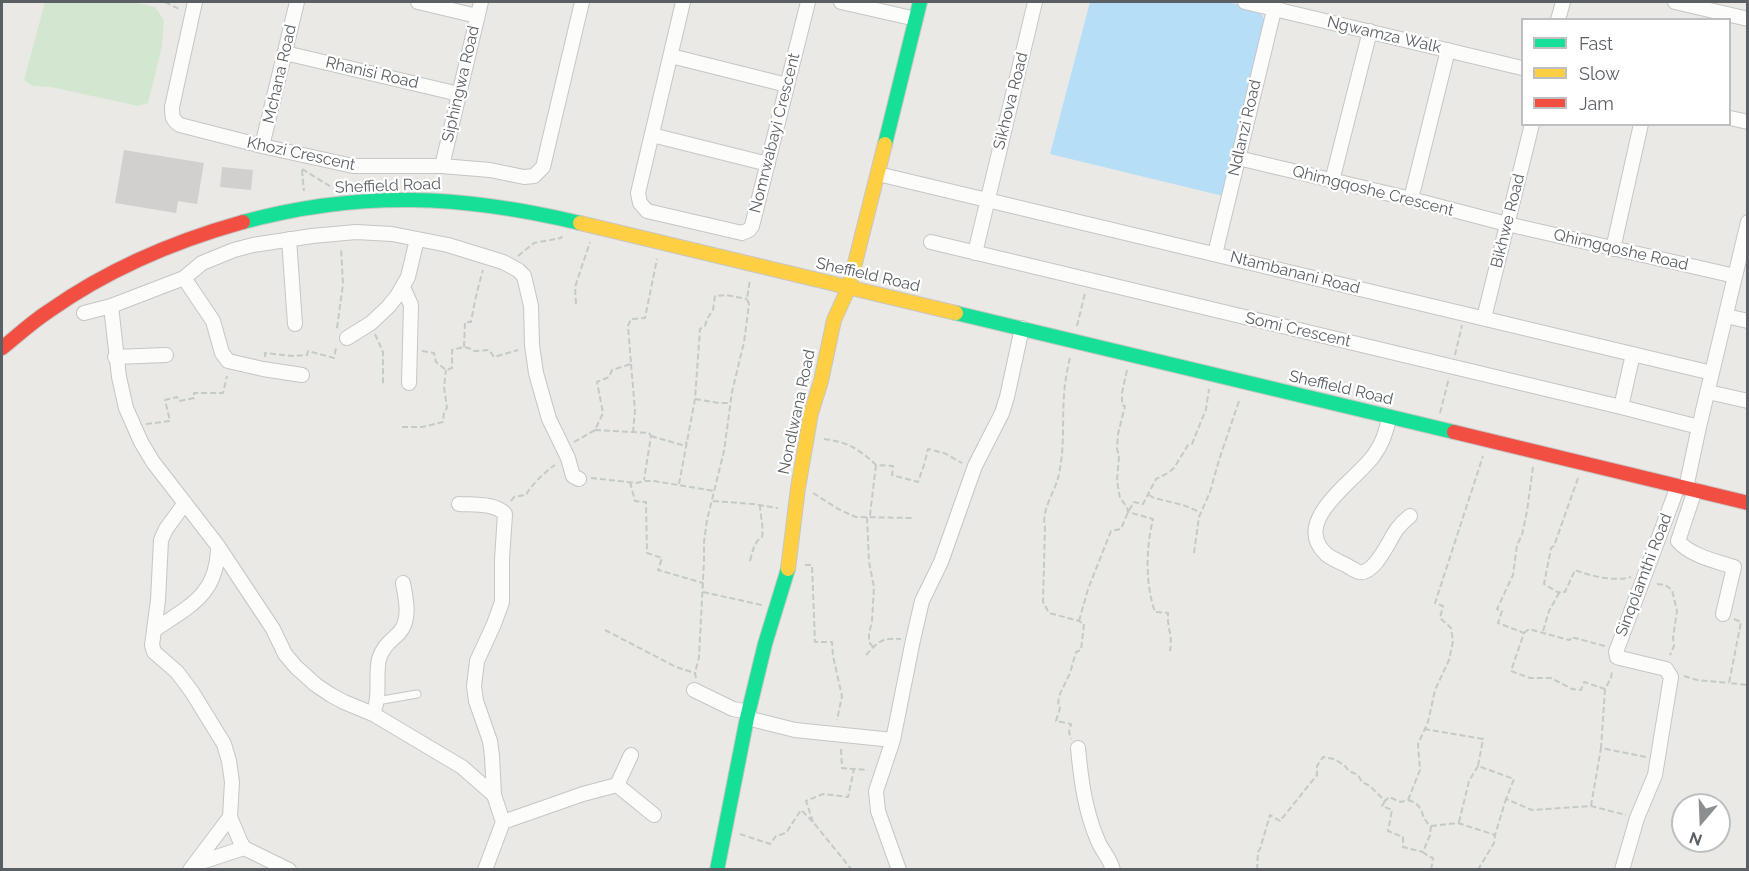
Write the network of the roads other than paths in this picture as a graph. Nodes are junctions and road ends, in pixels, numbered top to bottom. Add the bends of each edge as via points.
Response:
1 (195, 2) edge
2 (297, 2) edge
3 (418, 2) edge
4 (481, 2) edge
5 (582, 2) edge
6 (683, 2) edge
7 (808, 2) edge
8 (841, 2) edge
9 (920, 2) edge
10 (1035, 2) edge
11 (1245, 2) edge
12 (1563, 2) edge
13 (1675, 2) edge
14 (1275, 5) edge
15 (477, 16) junction
16 (1559, 18) edge
17 (916, 19) junction
18 (1748, 19) edge
19 (1370, 31) junction
20 (1449, 50) junction
21 (285, 53) junction
22 (670, 56) junction
23 (1521, 68) edge
24 (787, 85) junction
25 (459, 94) junction
26 (1731, 118) edge
27 (1748, 122) edge
28 (1532, 126) edge
29 (1641, 126) edge
30 (652, 135) junction
31 (262, 147) junction
32 (1238, 158) junction
33 (768, 164) junction
34 (442, 166) junction
35 (878, 174) junction
36 (1332, 181) junction
37 (1411, 199) junction
38 (987, 200) junction
39 (1748, 222) edge
40 (1508, 224) junction
41 (289, 239) junction
42 (417, 239) junction
43 (931, 242) dead end
44 (1613, 249) junction
45 (975, 252) junction
46 (1215, 254) junction
47 (1744, 254) edge
48 (1735, 276) junction
49 (184, 278) junction
50 (403, 287) junction
51 (849, 287) junction
52 (111, 306) junction
53 (84, 313) dead end
54 (1726, 316) junction
55 (1484, 318) junction
56 (1748, 321) edge
57 (295, 324) dead end
58 (1022, 328) junction
59 (347, 338) road end
60 (2, 348) edge
61 (1633, 354) junction
62 (166, 355) dead end
63 (115, 357) junction
64 (1712, 373) junction
65 (302, 375) dead end
66 (409, 383) dead end
67 (1708, 392) junction
68 (1748, 401) edge
69 (1621, 407) junction
70 (1389, 417) junction
71 (1699, 427) junction
72 (579, 479) road end
73 (1686, 488) junction
74 (185, 502) junction
75 (1748, 502) edge
76 (459, 504) dead end
77 (1410, 516) dead end
78 (218, 546) junction
79 (239, 579) junction
80 (403, 583) dead end
81 (207, 590) junction
82 (1723, 614) road end
83 (154, 630) junction
84 (694, 690) road end
85 (417, 694) dead end
86 (375, 708) junction
87 (748, 715) junction
88 (893, 740) junction
89 (1078, 748) road end
90 (631, 755) dead end
91 (617, 785) junction
92 (494, 795) junction
93 (654, 815) dead end
94 (230, 817) junction
95 (503, 822) junction
96 (244, 848) junction
97 (193, 867) edge
98 (289, 870) edge
99 (485, 870) edge
100 (717, 870) edge
101 (899, 870) edge
102 (1113, 870) edge
103 (1622, 870) edge

1 - 31 street, Khozi Crescent via 172,118 191,129
2 - 21 street, Mchana Road
3 - 15 street
4 - 15 street, Siphingwa Road
5 - 34 street, Khozi Crescent via 539,172 524,177
6 - 22 street, Nomrwabayi Crescent
7 - 24 street, Nomrwabayi Crescent
8 - 17 street
9 - 17 street, Nondlwana Road
10 - 38 street, Sikhova Road
11 - 14 street, Ngwamza Walk
12 - 16 street
13 - 18 street
14 - 19 street, Ngwamza Walk
14 - 32 street, Ndlanzi Road
15 - 25 street, Siphingwa Road
17 - 35 street, Nondlwana Road
19 - 20 street, Ngwamza Walk
19 - 36 street
20 - 23 street, Ngwamza Walk
20 - 37 street
21 - 25 street, Rhanisi Road
21 - 31 street, Mchana Road
22 - 24 street
22 - 30 street, Nomrwabayi Crescent
24 - 33 street, Nomrwabayi Crescent
25 - 34 street, Siphingwa Road
26 - 27 street
28 - 40 street, Bikhwe Road
29 - 44 street
30 - 33 street
30 - 33 street, Nomrwabayi Crescent via 638,193 640,204 647,211 746,232 752,226
31 - 34 street, Khozi Crescent via 353,166
32 - 36 street, Qhimgqoshe Crescent
32 - 46 street, Ndlanzi Road
35 - 38 street, Ntambanani Road
35 - 51 street, Nondlwana Road
36 - 37 street, Qhimgqoshe Crescent
37 - 40 street, Qhimgqoshe Crescent
38 - 45 street
38 - 46 street, Ntambanani Road
39 - 47 street, Sinqolamthi Road
40 - 44 street, Qhimgqoshe Road
40 - 55 street, Bikhwe Road
41 - 42 street via 373,232
41 - 49 street via 234,250 202,263
41 - 57 street
42 - 50 street
42 - 72 street via 488,257 524,276 542,399 573,476
43 - 45 street, Somi Crescent
44 - 48 street, Qhimgqoshe Road
45 - 69 street, Somi Crescent
46 - 55 street, Ntambanani Road
47 - 48 street, Sinqolamthi Road
48 - 54 street, Sinqolamthi Road
49 - 52 street
49 - 65 street via 213,321 228,361
50 - 59 street via 371,323
50 - 66 street via 411,305
51 - 58 street, Sheffield Road
51 - 60 street, Sheffield Road via 525,211 453,201 378,200 281,213 219,228 177,244 79,291
51 - 87 street, Nondlwana Road via 834,320 811,413 788,568
52 - 53 street
52 - 63 street
54 - 56 street
54 - 64 street, Sinqolamthi Road
55 - 61 street, Ntambanani Road
58 - 70 street, Sheffield Road via 1075,335
58 - 88 street via 1002,413 975,466 941,562 922,602
61 - 64 street, Ntambanani Road
61 - 69 street
62 - 63 street
63 - 74 street via 132,424 153,462
64 - 67 street, Sinqolamthi Road
67 - 68 street
67 - 71 street, Sinqolamthi Road
69 - 71 street, Somi Crescent
70 - 73 street, Sheffield Road
70 - 77 street via 1374,455 1323,511 1315,529 1318,544 1328,556 1359,572 1366,571 1375,565
71 - 73 street, Sinqolamthi Road
73 - 75 street, Sheffield Road
73 - 82 street via 1678,541 1705,558 1734,567
73 - 103 street, Sinqolamthi Road via 1644,580 1617,653 1668,671 1671,677 1658,759
74 - 78 street
74 - 83 street via 166,529 160,548
76 - 92 street via 490,507 505,514 502,602 480,653 474,686 490,741
78 - 79 street
78 - 81 street via 218,559
79 - 81 street via 222,581
79 - 86 street via 296,667 344,702
80 - 86 street via 407,615 400,631 380,655
81 - 83 street
83 - 94 street via 154,652 177,672 224,744 232,782
84 - 87 street
85 - 86 lane
86 - 92 street via 399,731 462,767
87 - 88 street via 795,730
87 - 100 street, Nondlwana Road
88 - 101 street via 876,791 876,803
89 - 102 street via 1083,797 1097,840
90 - 91 street
91 - 93 street
91 - 95 street
92 - 95 street
94 - 96 street
94 - 97 street
95 - 99 street
96 - 97 street
96 - 98 street

